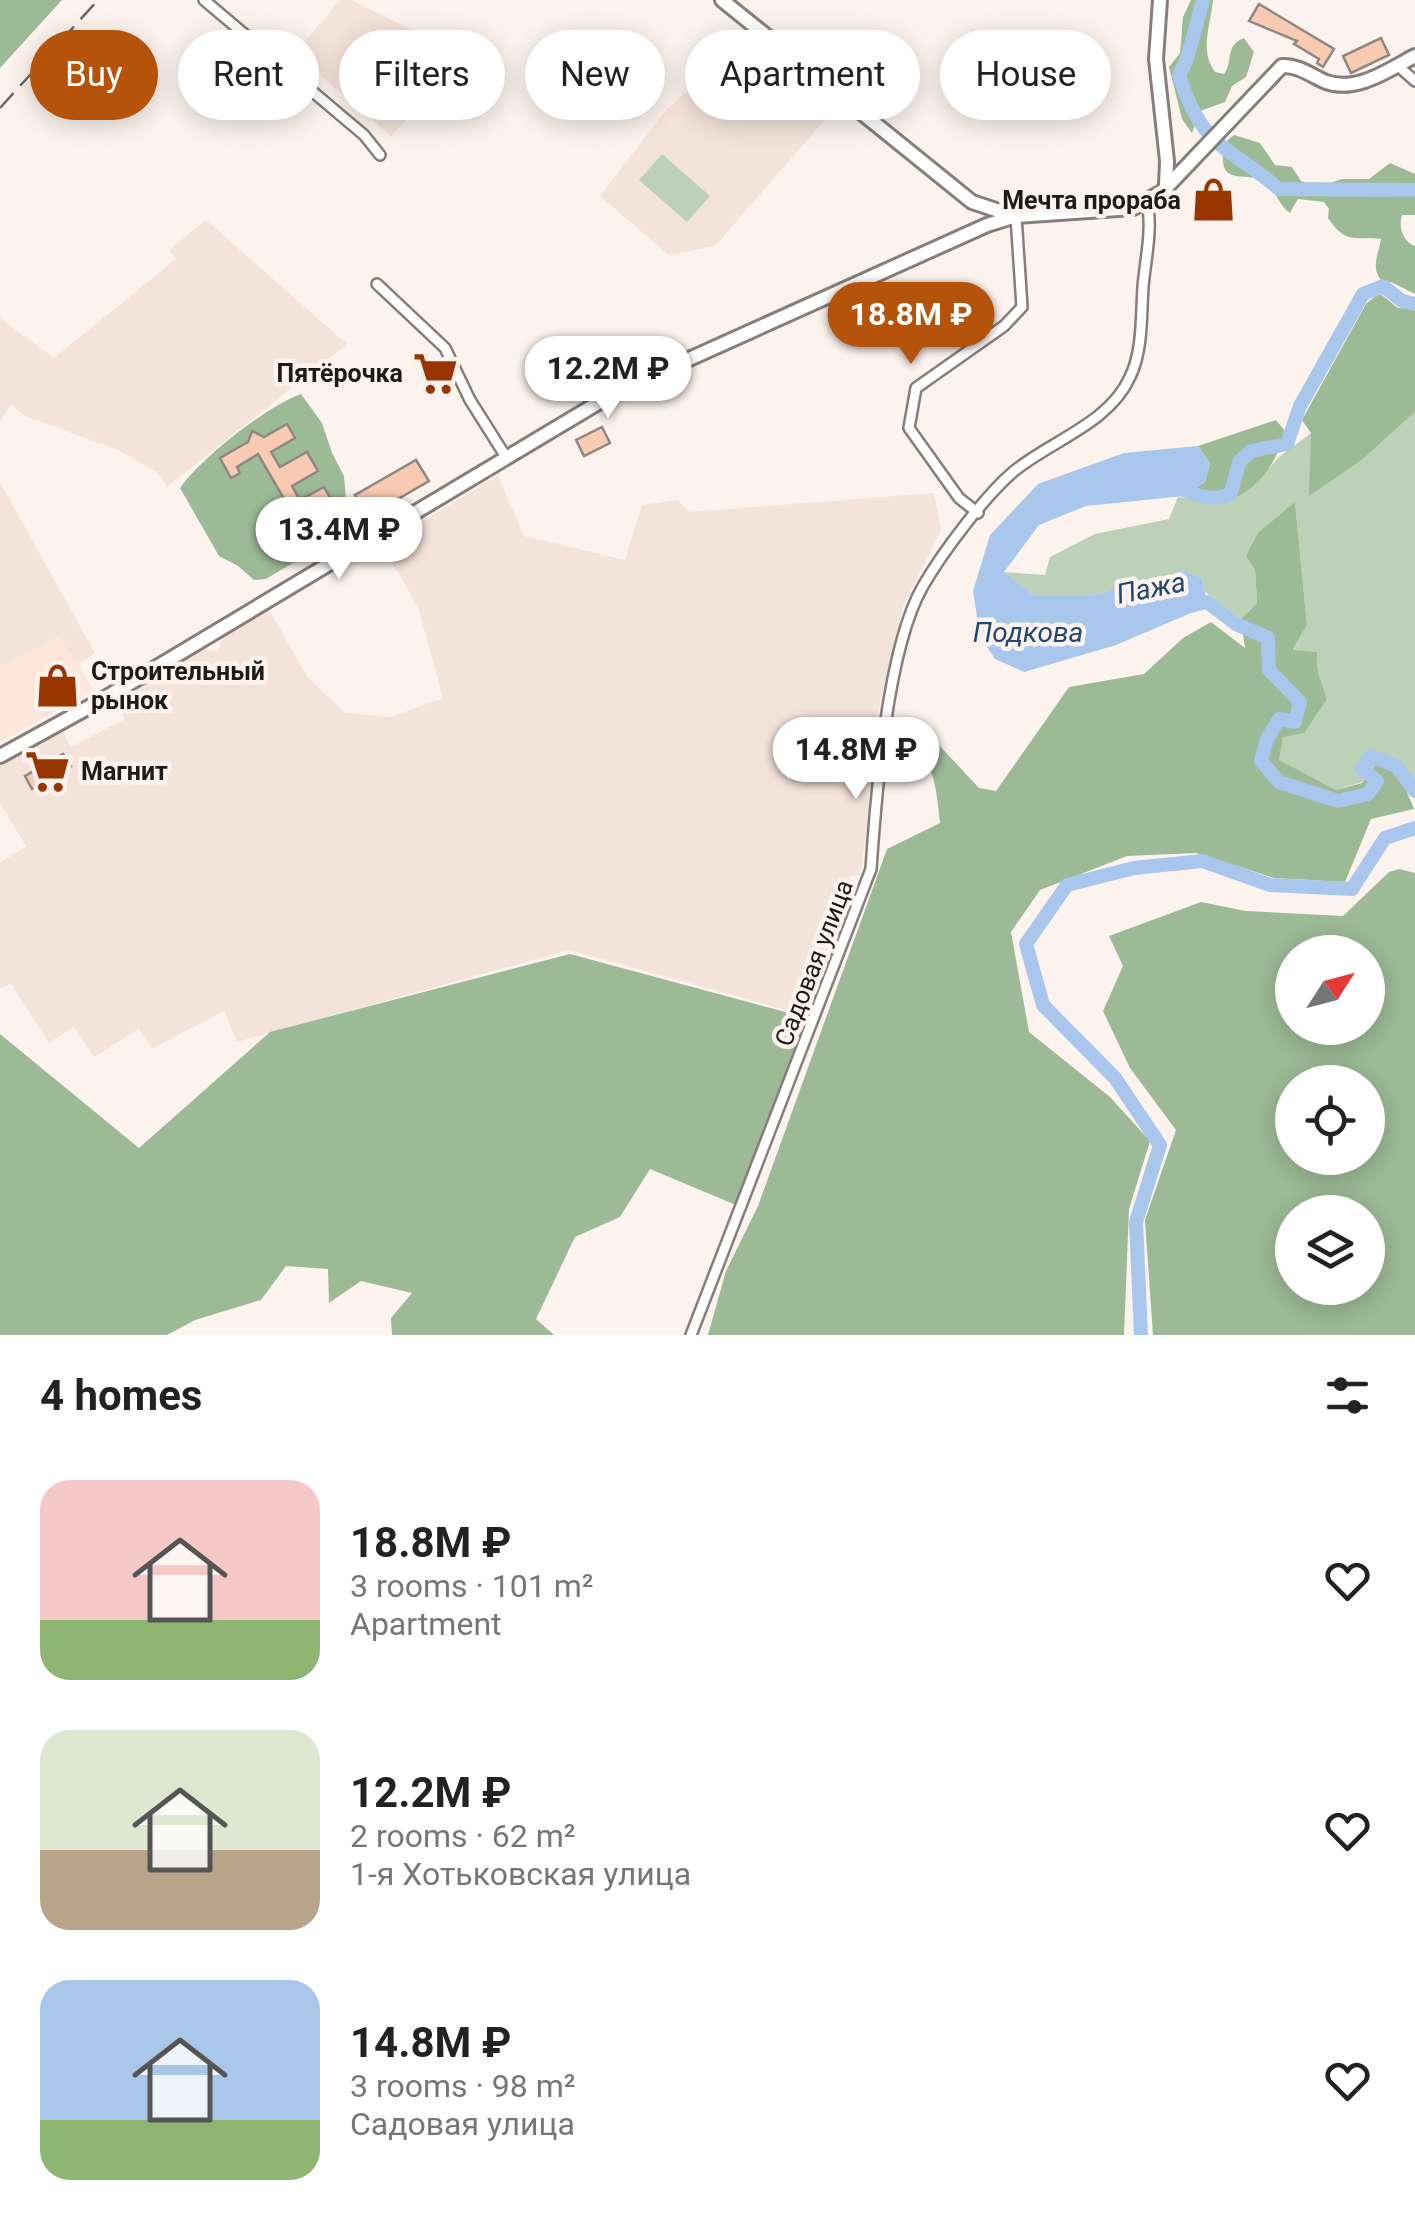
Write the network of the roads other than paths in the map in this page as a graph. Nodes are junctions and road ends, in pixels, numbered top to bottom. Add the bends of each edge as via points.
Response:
1 (204, 0) edge
2 (722, 0) edge
3 (1160, 0) edge
4 (1415, 56) edge
5 (1396, 66) junction
6 (1415, 80) edge
7 (1204, 150) junction
8 (1166, 152) junction
9 (380, 155) dead end
10 (1165, 188) junction
11 (1147, 203) junction
12 (1016, 216) junction
13 (377, 284) dead end
14 (506, 457) junction
15 (978, 513) junction
16 (0, 756) edge
17 (691, 1335) edge

1 - 9 street
2 - 12 main road via 972,202
3 - 8 main road via 1156,71
4 - 5 main road
5 - 6 street
5 - 7 main road via 1342,86 1282,66
7 - 8 main road via 1178,158
7 - 10 main road
8 - 10 main road
10 - 11 main road
11 - 12 main road
11 - 15 street, Садовая улица via 1139,342 1130,377 1103,410 1012,473
12 - 14 main road via 656,372
12 - 15 street via 1022,307 916,388 909,428 959,498
13 - 14 street via 445,348
14 - 16 main road
15 - 17 street, Садовая улица via 945,552 909,617 876,800 871,869

